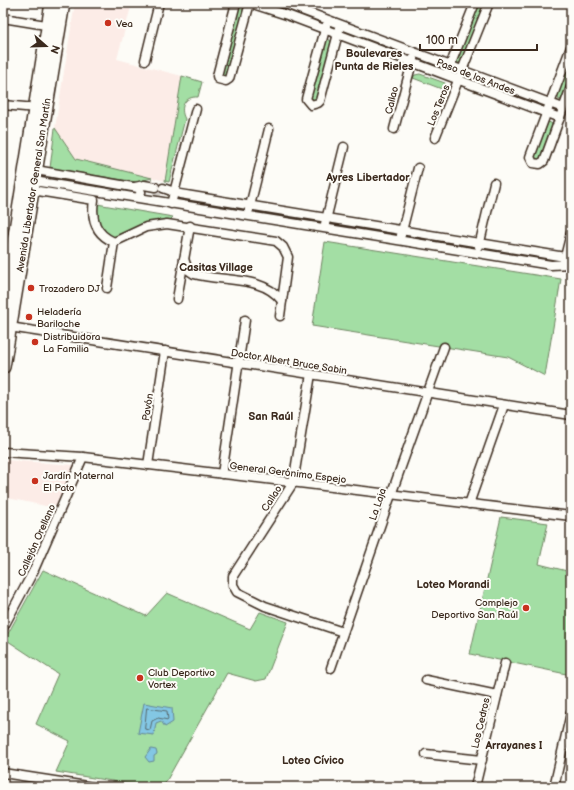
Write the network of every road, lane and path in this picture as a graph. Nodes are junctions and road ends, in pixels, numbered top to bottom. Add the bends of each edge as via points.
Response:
1 (52, 3) edge
2 (63, 3) edge
3 (159, 3) edge
4 (236, 3) edge
5 (250, 3) edge
6 (283, 3) edge
7 (476, 3) edge
8 (489, 3) edge
9 (3, 18) edge
10 (328, 20) junction
11 (340, 25) junction
12 (54, 26) junction
13 (325, 30) junction
14 (337, 36) junction
15 (571, 48) edge
16 (415, 53) junction
17 (145, 60) dead end
18 (412, 63) junction
19 (450, 66) junction
20 (462, 71) junction
21 (446, 76) junction
22 (458, 80) junction
23 (571, 87) edge
24 (550, 103) junction
25 (3, 105) edge
26 (36, 108) junction
27 (563, 108) junction
28 (196, 109) dead end
29 (546, 113) junction
30 (560, 118) junction
31 (394, 129) dead end
32 (269, 130) dead end
33 (435, 138) dead end
34 (344, 147) dead end
35 (418, 168) dead end
36 (34, 180) junction
37 (494, 184) dead end
38 (135, 187) junction
39 (138, 197) junction
40 (172, 199) junction
41 (250, 207) junction
42 (247, 216) junction
43 (327, 219) junction
44 (190, 226) junction
45 (324, 229) junction
46 (403, 230) junction
47 (571, 233) edge
48 (400, 240) junction
49 (114, 242) junction
50 (480, 242) junction
51 (477, 253) junction
52 (568, 259) edge
53 (184, 260) junction
54 (567, 265) edge
55 (107, 288) dead end
56 (177, 299) dead end
57 (282, 301) junction
58 (3, 311) edge
59 (280, 316) dead end
60 (245, 320) dead end
61 (6, 326) edge
62 (444, 347) dead end
63 (165, 351) junction
64 (238, 363) junction
65 (3, 367) edge
66 (312, 374) junction
67 (428, 392) junction
68 (504, 404) junction
69 (571, 415) edge
70 (3, 452) edge
71 (82, 457) junction
72 (148, 465) junction
73 (222, 474) junction
74 (293, 483) junction
75 (391, 494) junction
76 (469, 504) junction
77 (571, 516) edge
78 (3, 628) edge
79 (343, 632) junction
80 (505, 663) dead end
81 (331, 668) dead end
82 (426, 680) dead end
83 (497, 695) junction
84 (571, 713) edge
85 (426, 754) dead end
86 (482, 760) junction
87 (3, 773) edge
88 (71, 785) edge
89 (92, 787) edge
90 (475, 787) edge
91 (554, 787) edge

1 - 12 main road, Avenida Libertador General San Martín
2 - 12 main road, Avenida Libertador General San Martín
3 - 17 street
4 - 5 street via 217,76 223,81 229,78
5 - 13 street, Paso de los Andes
6 - 10 street, Paso de los Andes
7 - 19 street
8 - 20 street, Los Teros
9 - 12 street
10 - 11 street, Paso de los Andes
10 - 13 street
11 - 14 street
11 - 16 street, Paso de los Andes
12 - 26 main road, Avenida Libertador General San Martín
12 - 36 main road, Avenida Libertador General San Martín
13 - 14 street, Paso de los Andes
13 - 14 street via 306,99 311,105 320,100
14 - 18 street, Paso de los Andes
15 - 24 street
16 - 18 street, Callao
16 - 19 street, Paso de los Andes
18 - 21 street, Paso de los Andes
18 - 31 street, Callao
19 - 20 street, Paso de los Andes
19 - 21 street
20 - 22 street, Los Teros
20 - 24 street, Paso de los Andes
21 - 22 street, Paso de los Andes
22 - 29 street, Paso de los Andes
22 - 33 street, Los Teros
23 - 27 street
24 - 27 street, Paso de los Andes
24 - 29 street
25 - 26 street
26 - 58 main road, Avenida Libertador General San Martín
27 - 30 street
28 - 40 street
29 - 30 street, Paso de los Andes
29 - 30 street via 530,158 533,163 540,164 544,161
32 - 41 street
34 - 43 street
35 - 46 street
36 - 38 street
36 - 39 street
36 - 49 street via 94,200 92,216 95,226 103,236
36 - 61 main road, Avenida Libertador General San Martín
37 - 50 street
38 - 39 street via 140,190
38 - 40 street via 159,187
39 - 40 street
39 - 40 street via 157,196
40 - 41 street
40 - 42 street via 181,205
41 - 42 street
41 - 43 street
42 - 45 street
43 - 45 street
43 - 46 street
44 - 49 street via 153,225
44 - 53 street
44 - 57 street via 270,239 280,244 288,257
45 - 48 street
46 - 48 street
46 - 50 street
47 - 52 street
48 - 51 street
49 - 55 street
50 - 51 street
50 - 52 street
51 - 54 street
52 - 54 street
53 - 56 street
53 - 57 street via 188,270 194,274 262,286 275,293
57 - 59 street
60 - 64 street
61 - 63 street, Doctor Albert Bruce Sabin
61 - 65 main road, Avenida Libertador General San Martín
62 - 67 street, La Laja
63 - 64 street, Doctor Albert Bruce Sabin
63 - 72 street, Pavón
64 - 66 street, Doctor Albert Bruce Sabin
64 - 73 street
66 - 67 street, Doctor Albert Bruce Sabin
66 - 74 street, Callao
67 - 68 street, Doctor Albert Bruce Sabin
67 - 75 street, La Laja
68 - 69 street, Doctor Albert Bruce Sabin
68 - 76 street
70 - 71 street, General Gerónimo Espejo
71 - 72 street, General Gerónimo Espejo
71 - 78 street, Callejón Orellano via 34,570
72 - 73 street, General Gerónimo Espejo
73 - 74 street, General Gerónimo Espejo
74 - 75 street, General Gerónimo Espejo
74 - 79 street, Callao via 233,576 233,585 237,592 265,606
75 - 76 street, General Gerónimo Espejo
75 - 79 street, La Laja
76 - 77 street, General Gerónimo Espejo
79 - 81 street, La Laja
80 - 83 street, Los Cedros
82 - 83 street
83 - 86 street, Los Cedros
84 - 91 street
85 - 86 street
86 - 90 street, Los Cedros
87 - 88 street
88 - 89 street

